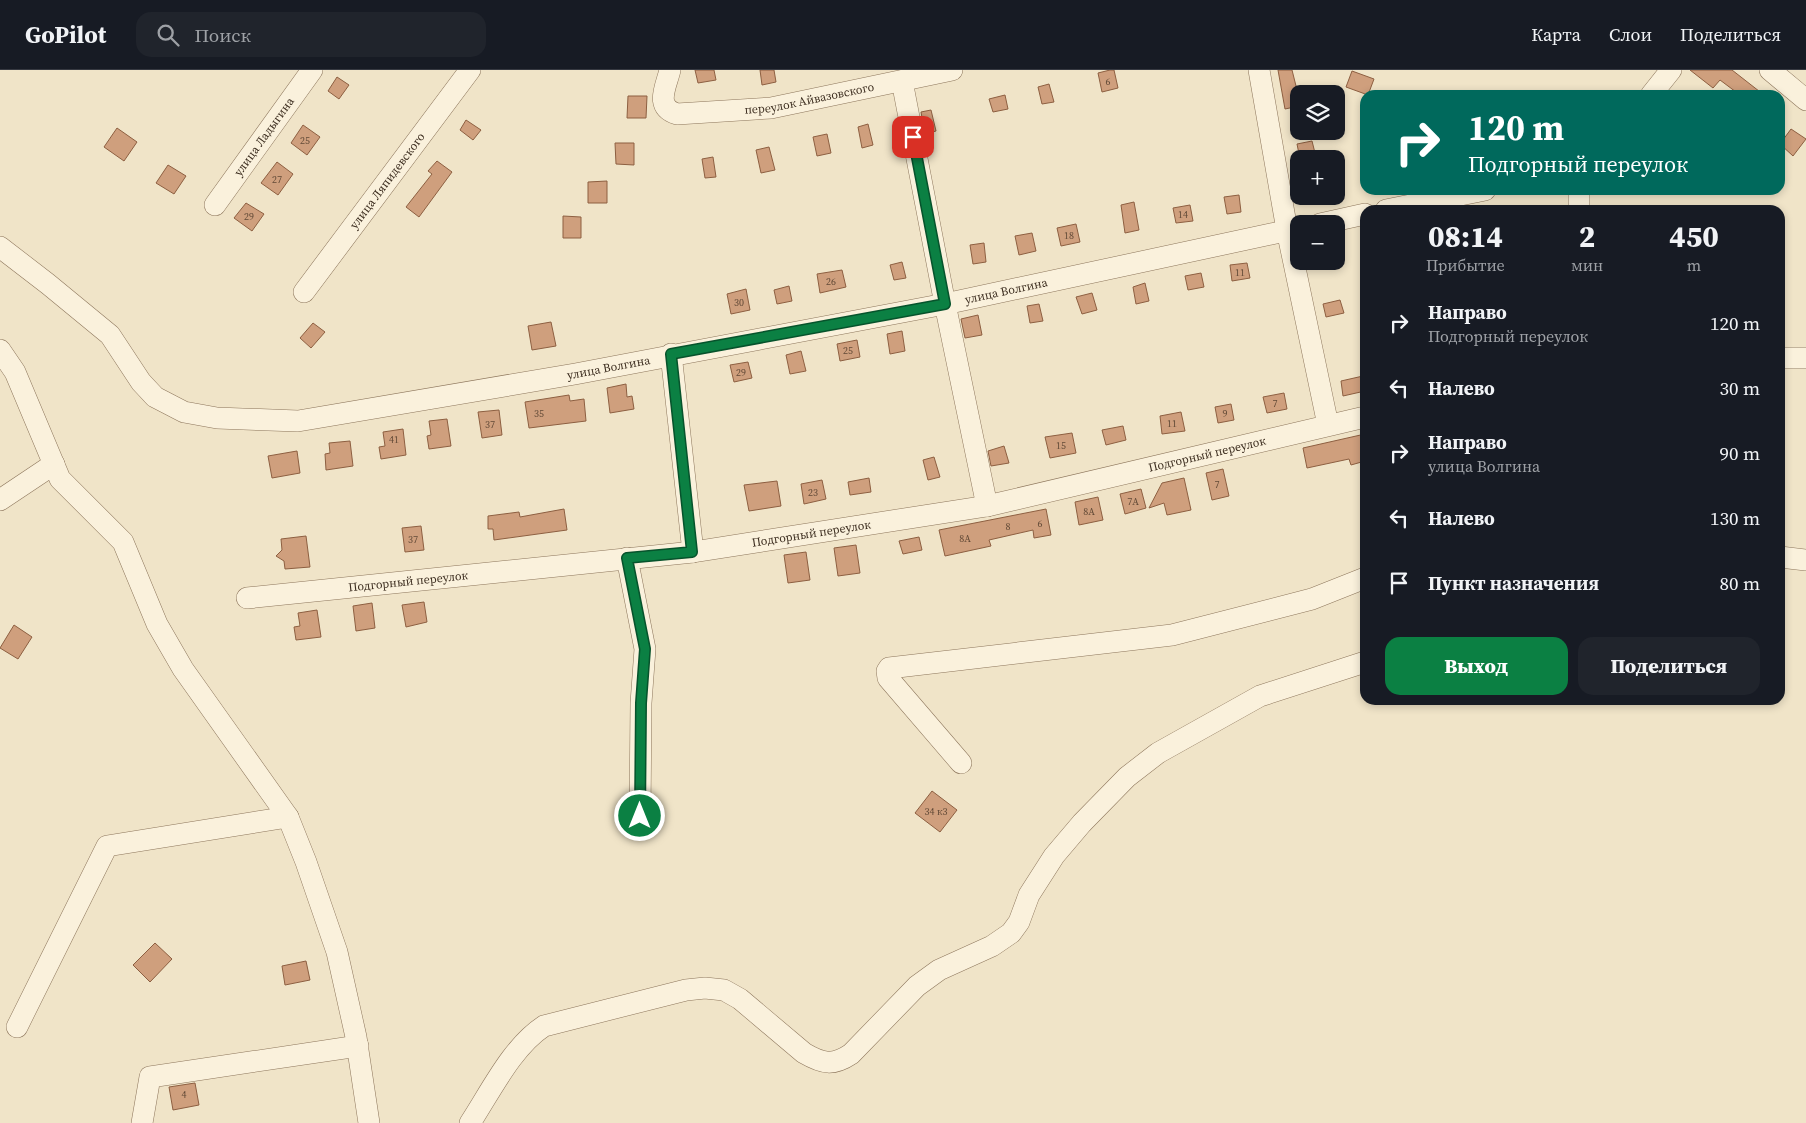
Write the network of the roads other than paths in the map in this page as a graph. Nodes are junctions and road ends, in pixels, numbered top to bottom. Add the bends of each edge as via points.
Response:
1 (312, 70) edge
2 (470, 70) edge
3 (670, 70) edge
4 (952, 70) edge
5 (1259, 70) edge
6 (1672, 70) edge
7 (1770, 70) edge
8 (902, 81) junction
9 (1655, 90) edge
10 (1806, 100) edge
11 (1460, 195) edge
12 (215, 205) dead end
13 (1411, 205) edge
14 (1290, 215) edge
15 (1360, 215) edge
16 (1345, 218) edge
17 (1290, 230) edge
18 (0, 247) edge
19 (1300, 270) edge
20 (304, 292) dead end
21 (945, 304) junction
22 (0, 350) edge
23 (671, 354) junction
24 (1785, 358) edge
25 (1806, 358) edge
26 (1360, 418) edge
27 (1328, 425) junction
28 (54, 464) junction
29 (0, 500) edge
30 (987, 506) junction
31 (692, 552) junction
32 (627, 558) junction
33 (1785, 558) edge
34 (1806, 560) edge
35 (1360, 580) edge
36 (247, 598) dead end
37 (1360, 664) edge
38 (962, 762) dead end
39 (640, 816) dead end
40 (288, 817) junction
41 (18, 1028) dead end
42 (358, 1046) junction
43 (142, 1123) edge
44 (369, 1123) edge
45 (470, 1123) edge

1 - 12 street, улица Ладыгина
2 - 20 street, улица Ляпидевского
3 - 8 street, переулок Айвазовского via 663,97 666,108 677,114 771,108
4 - 8 street, переулок Айвазовского
5 - 14 street
6 - 9 street
7 - 10 street
8 - 21 street
11 - 13 street
15 - 16 street
17 - 21 street, улица Волгина
18 - 23 street, улица Волгина via 110,335 141,382 155,397 184,412 217,418 298,421 574,374
19 - 27 street
21 - 23 street, улица Волгина
21 - 30 street
22 - 28 street via 15,372
23 - 31 street
24 - 25 street
26 - 27 street, Подгорный переулок
27 - 30 street, Подгорный переулок
28 - 29 street
28 - 40 street via 60,479 123,542 157,624 183,669
30 - 31 street, Подгорный переулок
31 - 32 street, Подгорный переулок
32 - 36 street, Подгорный переулок
32 - 39 street via 645,649
33 - 34 street
35 - 38 street via 1312,599 1172,635 889,668 888,678
37 - 45 street via 1260,696 1158,753 1127,777 1054,856 1032,890 1011,933 992,946 939,970 917,986 843,1059 834,1063 816,1060 724,990 686,990 544,1026 513,1057
40 - 41 street via 107,846
40 - 42 street via 337,952
42 - 43 street via 150,1078
42 - 44 street

